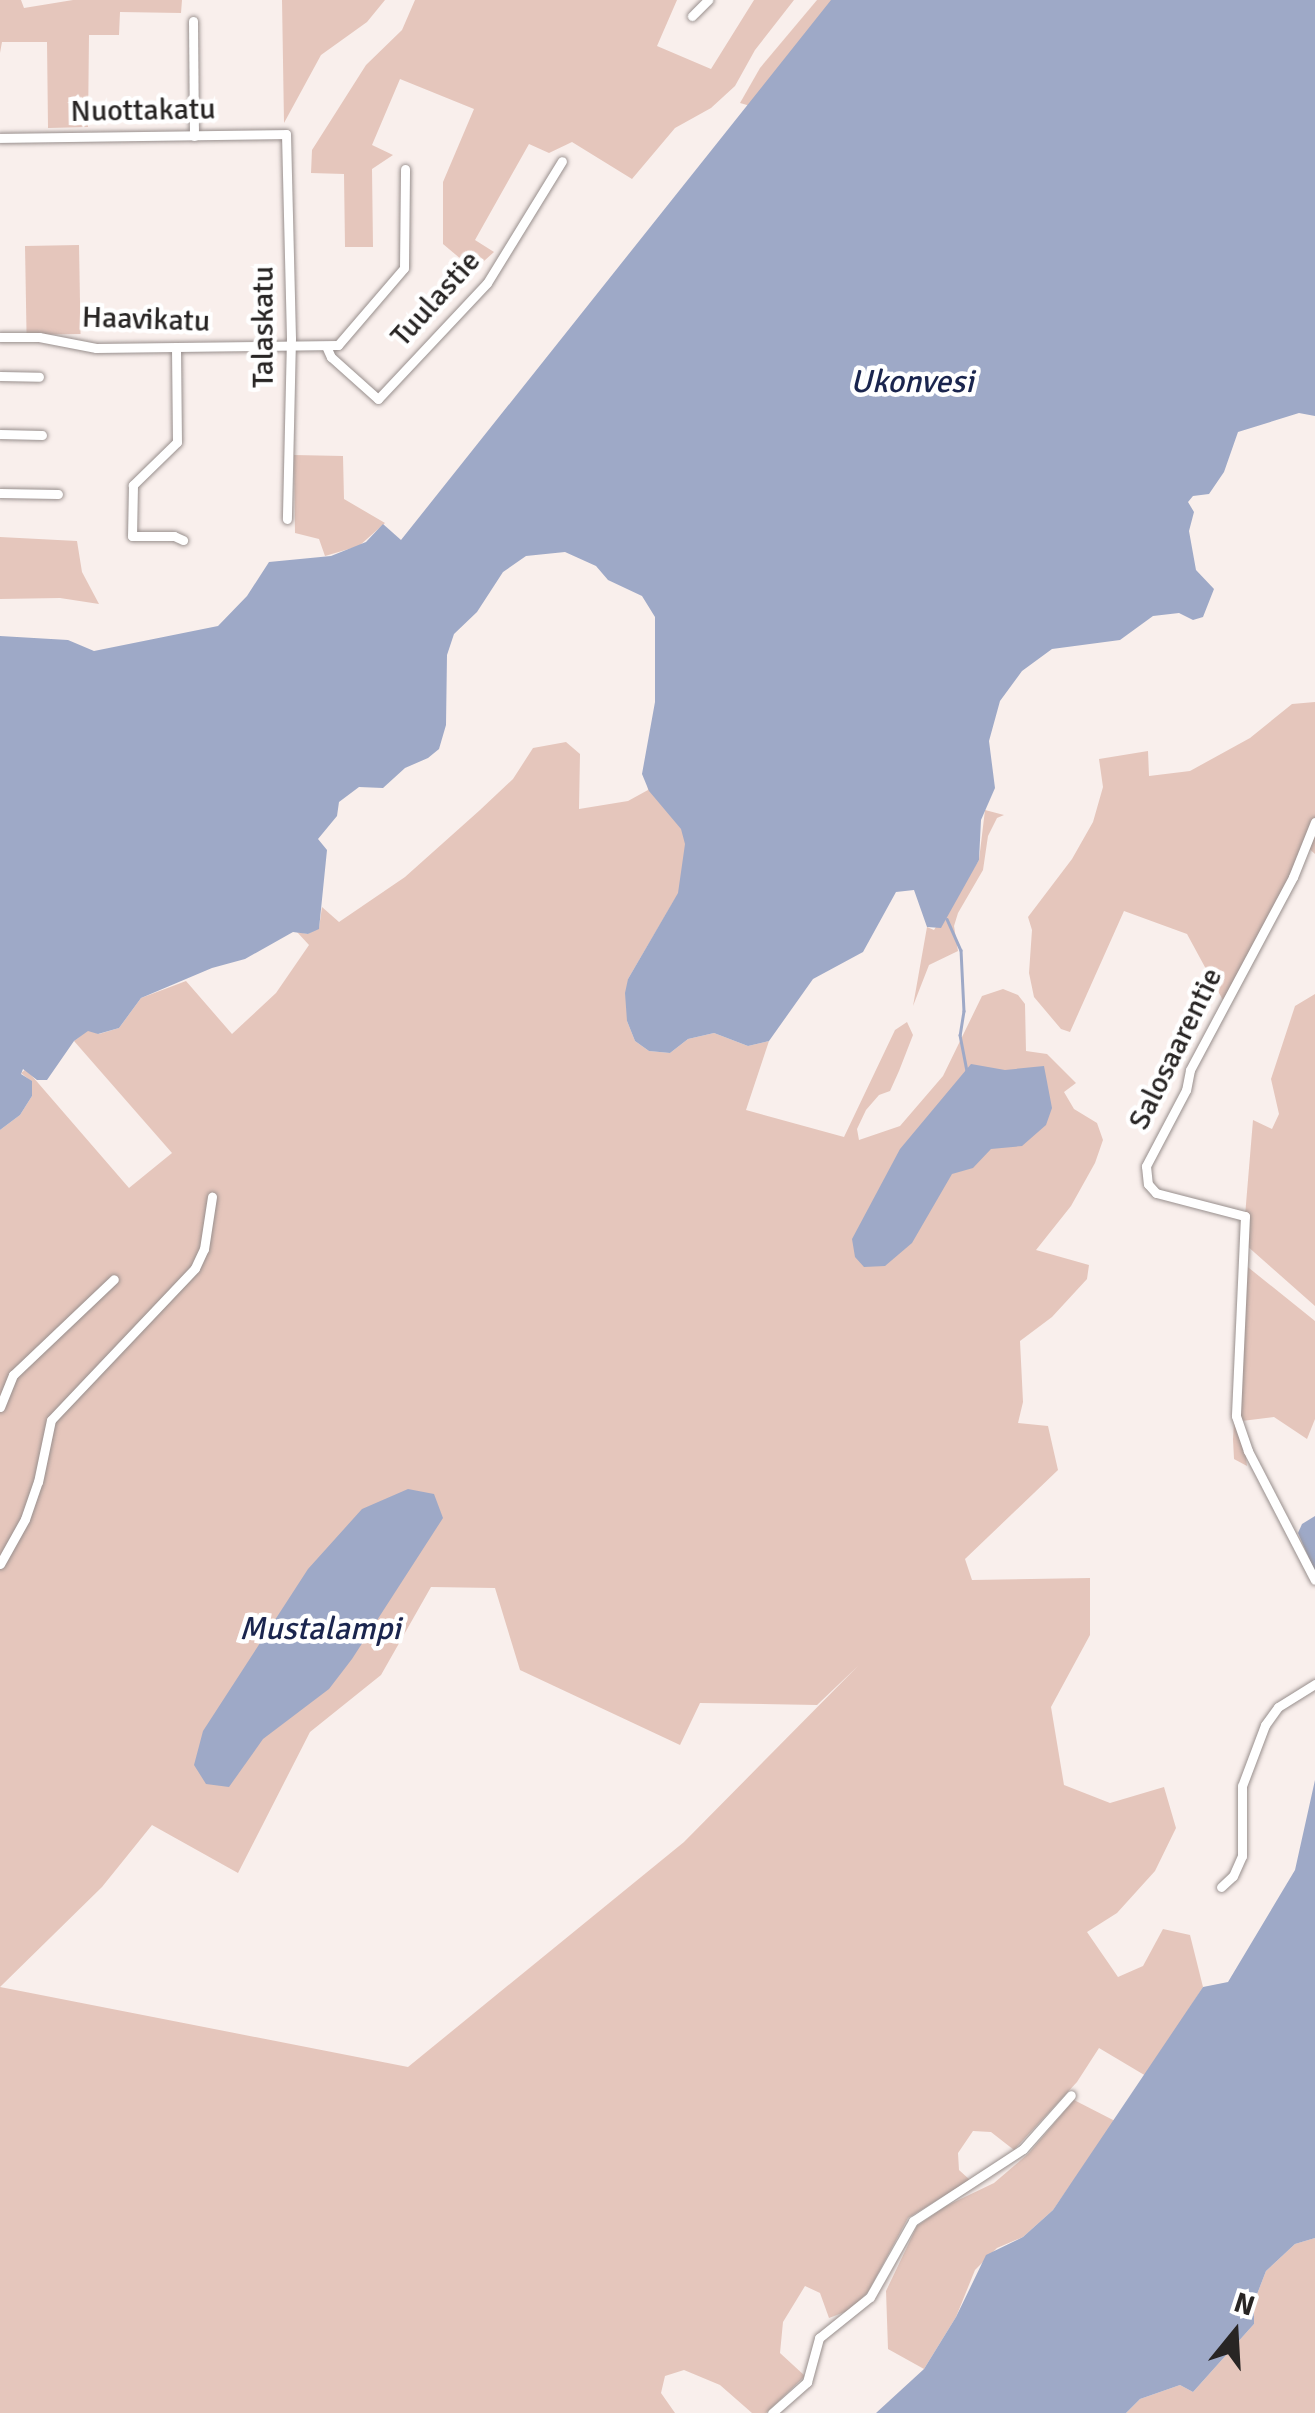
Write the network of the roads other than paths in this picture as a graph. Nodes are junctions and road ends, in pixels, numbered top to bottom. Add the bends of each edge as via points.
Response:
1 (708, 0) edge
2 (692, 16) dead end
3 (193, 20) dead end
4 (286, 134) joint
5 (194, 136) junction
6 (0, 138) edge
7 (562, 161) dead end
8 (405, 169) dead end
9 (0, 337) edge
10 (291, 346) junction
11 (326, 346) junction
12 (176, 348) junction
13 (0, 376) edge
14 (39, 378) dead end
15 (0, 434) edge
16 (42, 435) dead end
17 (0, 494) edge
18 (58, 494) dead end
19 (287, 519) dead end
20 (183, 540) dead end
21 (1315, 822) edge
22 (212, 1197) dead end
23 (114, 1279) dead end
24 (0, 1406) edge
25 (0, 1564) edge
26 (1315, 1580) edge
27 (1315, 1684) edge
28 (1221, 1887) dead end
29 (1071, 2095) dead end
30 (772, 2413) edge

1 - 2 street
3 - 5 street
4 - 5 street, Nuottakatu
4 - 10 street, Talaskatu
5 - 6 street, Nuottakatu
7 - 11 street, Tuulastie via 487,283 378,399
8 - 11 street via 404,268 338,345
9 - 12 street, Haavikatu
10 - 11 street, Haavikatu
10 - 12 street, Haavikatu
10 - 19 street, Talaskatu
12 - 20 street via 176,442 134,484 132,536
13 - 14 street
15 - 16 street
17 - 18 street
21 - 26 street, Salosaarentie via 1146,1166 1156,1193 1246,1216 1236,1416
22 - 25 street via 195,1268 50,1420 38,1482
23 - 24 street via 13,1375
27 - 28 street via 1278,1707 1265,1725 1242,1786 1242,1856
29 - 30 street via 1023,2150 913,2221 870,2297 819,2338 808,2382

